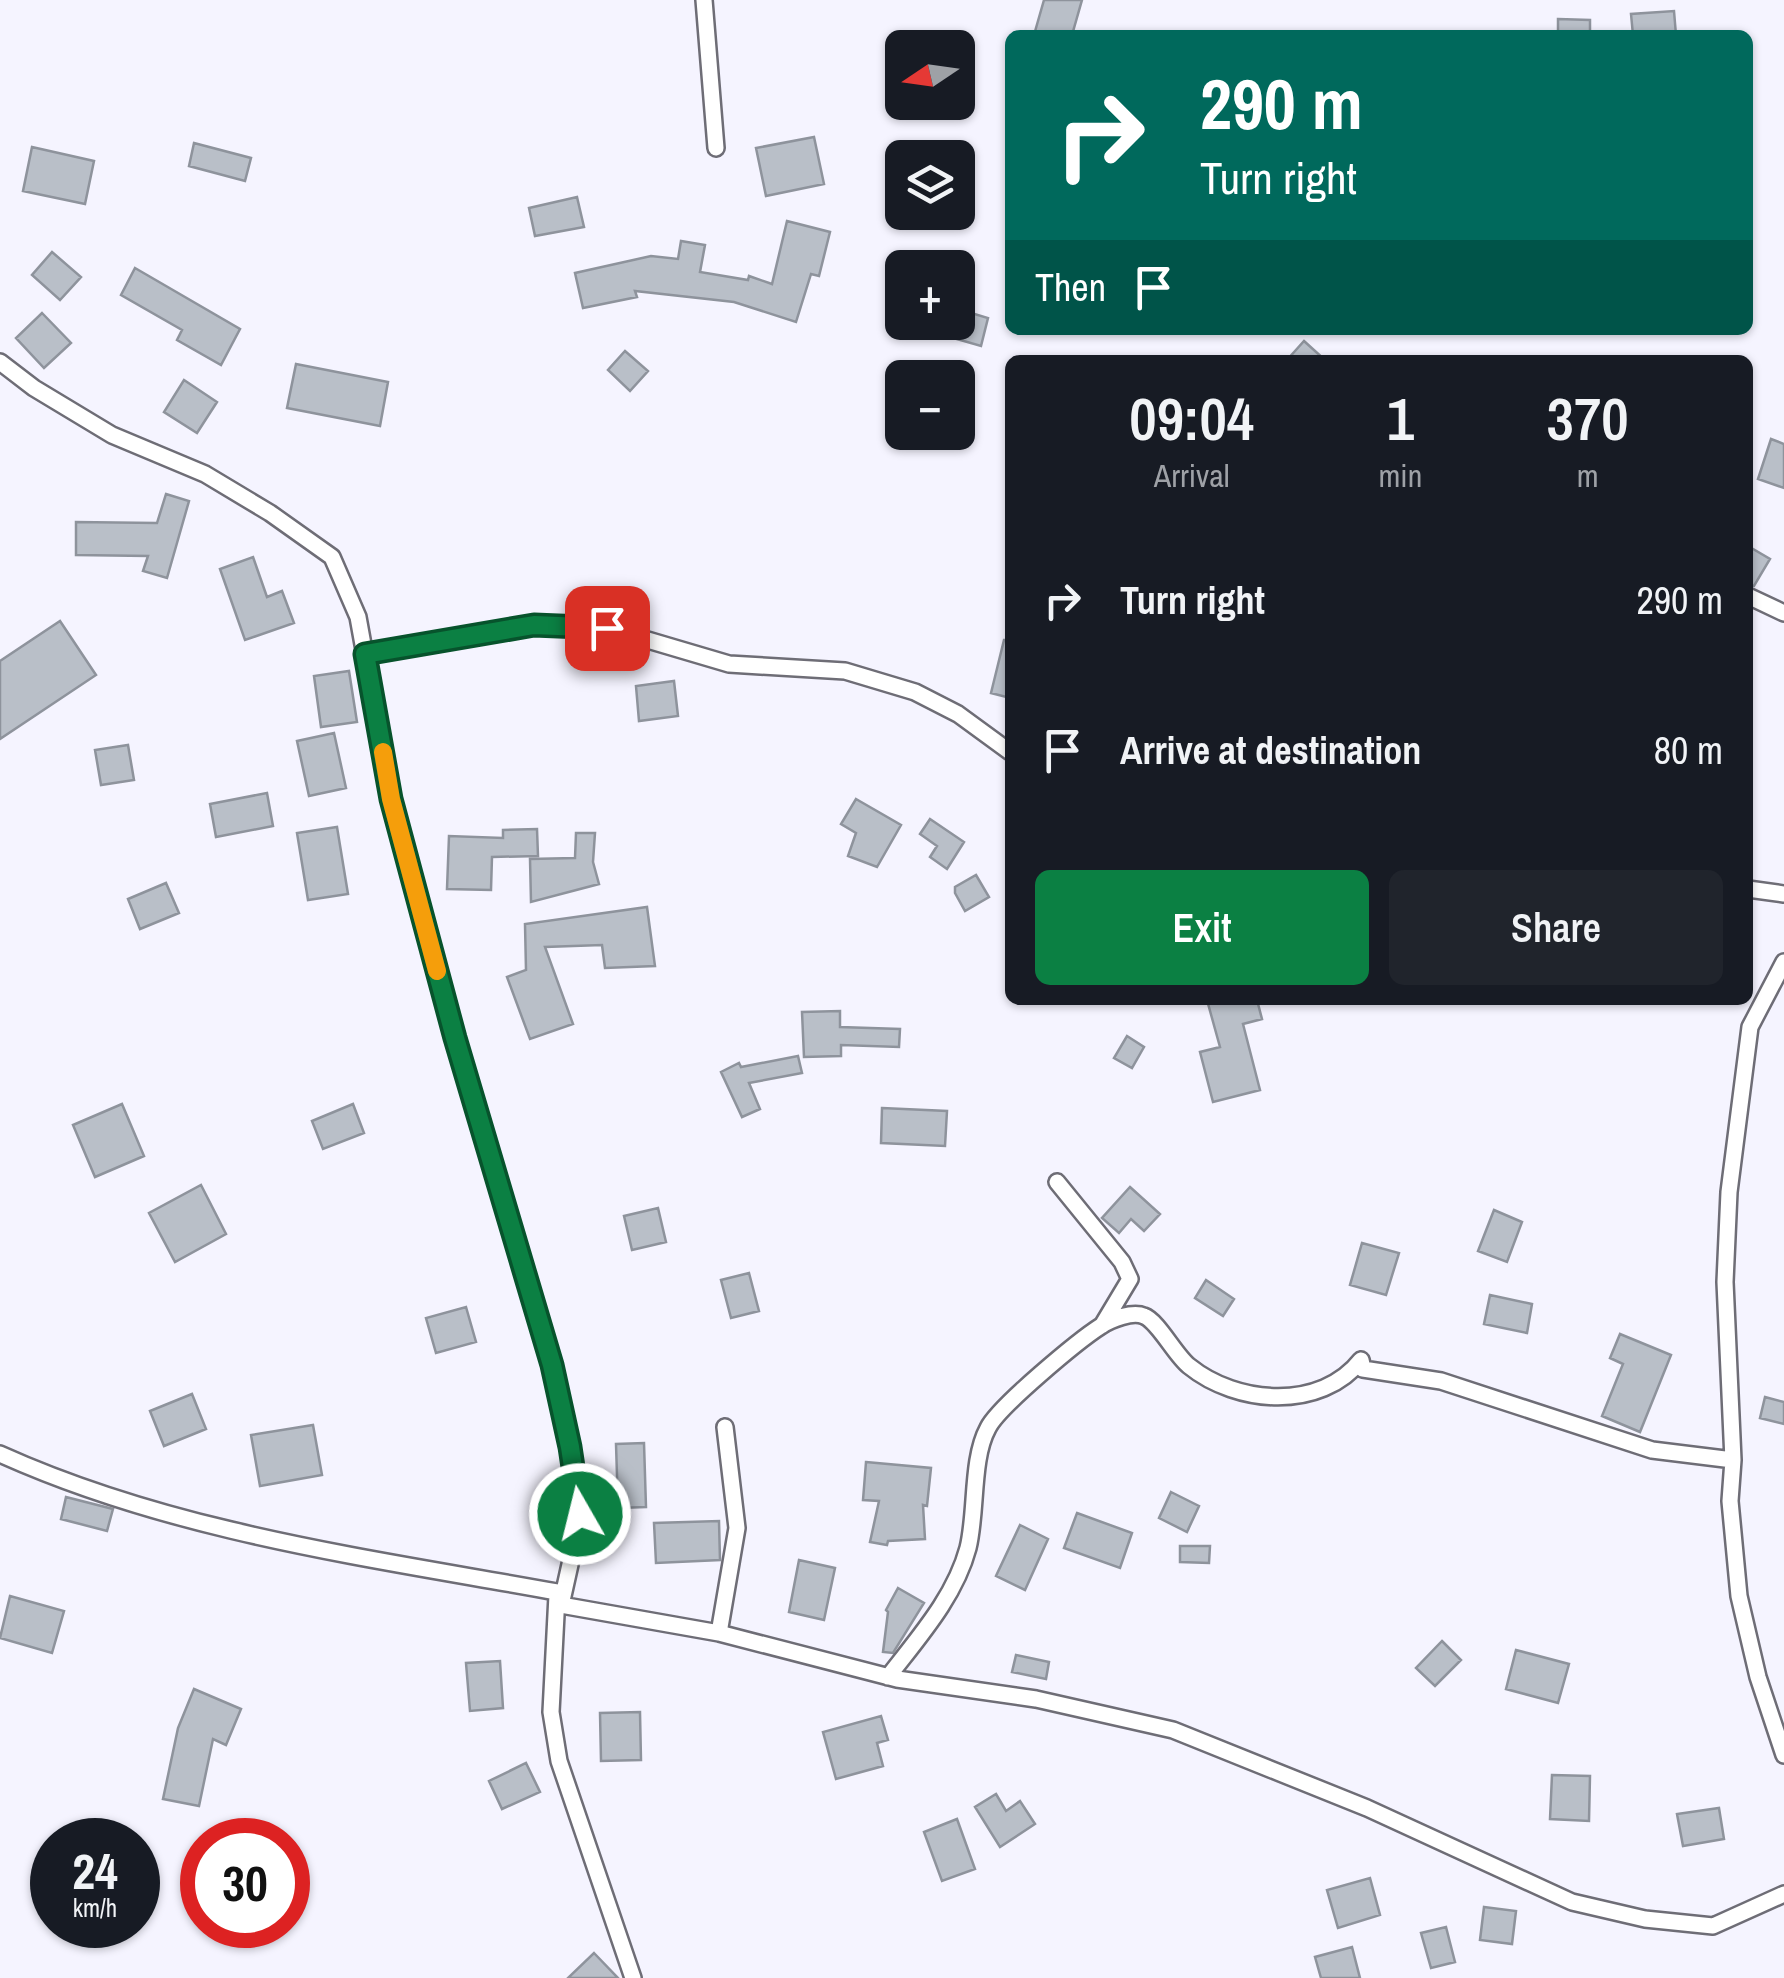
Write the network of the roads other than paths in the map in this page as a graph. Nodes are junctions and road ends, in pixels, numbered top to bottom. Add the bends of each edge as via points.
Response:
1 (704, 0) edge
2 (716, 148) dead end
3 (0, 362) edge
4 (1753, 598) edge
5 (1784, 613) edge
6 (365, 654) junction
7 (1005, 748) edge
8 (1753, 890) edge
9 (1784, 894) edge
10 (1784, 962) edge
11 (1777, 992) edge
12 (1058, 1182) dead end
13 (1103, 1324) junction
14 (725, 1427) dead end
15 (0, 1454) edge
16 (1733, 1460) junction
17 (559, 1599) junction
18 (720, 1633) junction
19 (888, 1677) junction
20 (1784, 1755) edge
21 (1784, 1894) edge
22 (633, 1978) edge

1 - 2 street
3 - 6 street via 112,436 205,474 332,556
4 - 5 street
6 - 7 street via 534,625 607,628 728,664 844,670 914,692
6 - 17 street via 391,799 570,1447 580,1514
8 - 9 street
10 - 11 street
11 - 16 street via 1750,1027 1729,1192
12 - 13 street via 1130,1279
13 - 16 street via 1136,1313 1150,1318 1190,1368 1243,1394 1327,1388 1362,1360 1363,1369 1442,1381 1652,1450
13 - 19 street via 988,1426 967,1552 932,1619
14 - 18 street via 737,1528
15 - 17 street via 62,1482 238,1533
16 - 20 street via 1739,1596
17 - 18 street
17 - 22 street via 551,1712 558,1761
18 - 19 street
19 - 21 street via 1036,1699 1172,1730 1368,1808 1572,1902 1713,1926

